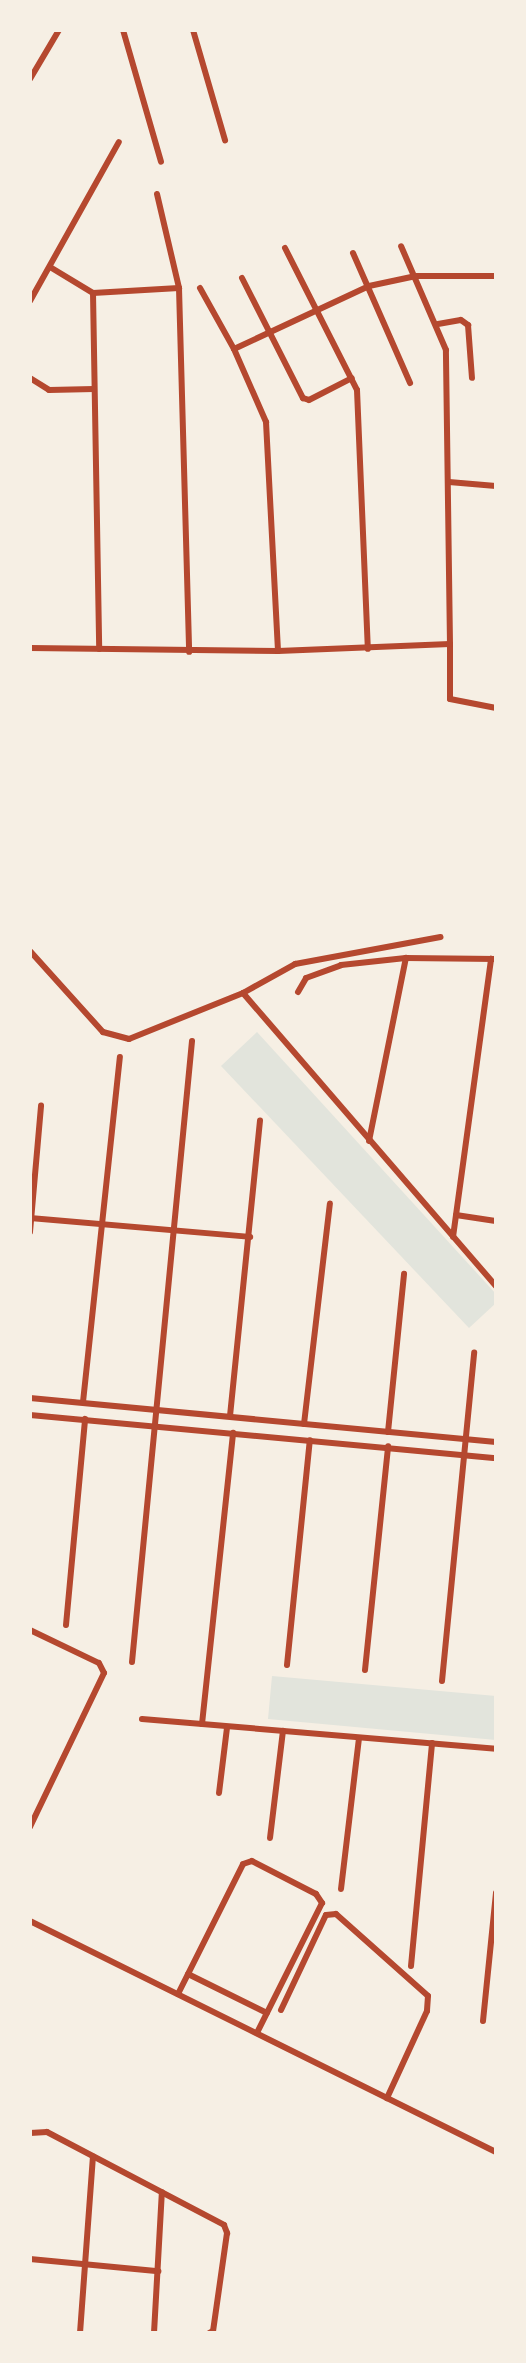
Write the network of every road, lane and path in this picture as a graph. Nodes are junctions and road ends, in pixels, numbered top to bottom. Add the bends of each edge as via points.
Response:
1 (59, 30) edge
2 (123, 30) edge
3 (193, 30) edge
4 (30, 79) edge
5 (225, 141) dead end
6 (119, 142) dead end
7 (161, 162) dead end
8 (157, 194) dead end
9 (401, 246) dead end
10 (285, 248) dead end
11 (353, 253) dead end
12 (50, 267) junction
13 (416, 276) junction
14 (496, 276) edge
15 (242, 278) dead end
16 (369, 286) junction
17 (180, 288) junction
18 (200, 288) dead end
19 (93, 293) junction
20 (30, 301) edge
21 (315, 310) junction
22 (438, 324) junction
23 (269, 330) junction
24 (234, 349) junction
25 (30, 378) edge
26 (352, 378) junction
27 (472, 378) dead end
28 (410, 383) dead end
29 (94, 389) junction
30 (449, 482) junction
31 (496, 486) edge
32 (450, 644) junction
33 (30, 648) edge
34 (99, 649) junction
35 (368, 649) junction
36 (278, 651) junction
37 (189, 652) junction
38 (496, 708) edge
39 (441, 937) dead end
40 (30, 951) edge
41 (406, 958) junction
42 (494, 959) edge
43 (298, 992) dead end
44 (243, 993) junction
45 (192, 1041) dead end
46 (120, 1057) dead end
47 (41, 1105) dead end
48 (260, 1121) dead end
49 (369, 1141) junction
50 (330, 1204) dead end
51 (456, 1215) junction
52 (31, 1218) edge
53 (496, 1221) edge
54 (103, 1224) junction
55 (175, 1230) junction
56 (30, 1232) edge
57 (250, 1237) junction
58 (453, 1237) junction
59 (404, 1274) dead end
60 (496, 1286) edge
61 (474, 1353) dead end
62 (30, 1398) edge
63 (83, 1402) junction
64 (157, 1409) junction
65 (30, 1415) edge
66 (230, 1416) junction
67 (85, 1419) junction
68 (304, 1424) junction
69 (155, 1426) junction
70 (388, 1432) junction
71 (233, 1433) junction
72 (467, 1439) junction
73 (310, 1440) junction
74 (496, 1442) edge
75 (388, 1446) junction
76 (464, 1455) junction
77 (496, 1458) edge
78 (66, 1625) dead end
79 (30, 1630) edge
80 (132, 1662) dead end
81 (287, 1665) dead end
82 (365, 1670) dead end
83 (442, 1681) dead end
84 (142, 1719) dead end
85 (202, 1724) junction
86 (227, 1728) junction
87 (283, 1731) junction
88 (359, 1739) junction
89 (432, 1743) junction
90 (496, 1749) edge
91 (219, 1793) dead end
92 (30, 1828) edge
93 (270, 1838) dead end
94 (341, 1889) dead end
95 (496, 1893) edge
96 (30, 1921) edge
97 (411, 1966) dead end
98 (188, 1973) junction
99 (178, 1994) junction
100 (281, 2010) dead end
101 (267, 2013) junction
102 (483, 2021) dead end
103 (257, 2033) junction
104 (387, 2098) junction
105 (30, 2133) edge
106 (496, 2152) edge
107 (93, 2156) junction
108 (162, 2192) junction
109 (30, 2259) edge
110 (85, 2264) junction
111 (158, 2272) junction
112 (80, 2333) edge
113 (154, 2333) edge
114 (209, 2333) edge

1 - 4 street
2 - 7 street
3 - 5 street
6 - 12 street
8 - 17 street
9 - 13 street
10 - 21 street
11 - 16 street
12 - 19 street
12 - 20 street
13 - 14 street
13 - 16 street
13 - 22 street
15 - 23 street
16 - 21 street
16 - 28 street
17 - 19 street
17 - 37 street
18 - 24 street
19 - 29 street
21 - 23 street
21 - 26 street
22 - 27 street via 461,320 468,325
22 - 30 street via 450,379
23 - 24 street
23 - 26 street via 306,400
24 - 36 street via 268,432
25 - 29 street via 49,390
26 - 35 street via 359,407
29 - 34 street
30 - 31 street
30 - 32 street
32 - 35 street
32 - 38 street via 450,699
33 - 34 street
34 - 37 street
35 - 36 street
36 - 37 street
39 - 44 street via 307,960
40 - 44 street via 103,1032 115,1037 129,1039
41 - 42 street
41 - 43 street via 318,970
41 - 49 street
42 - 51 street
44 - 49 street
45 - 55 street
46 - 54 street
47 - 52 street
48 - 57 street
49 - 58 street
50 - 68 street
51 - 53 street
51 - 58 street
52 - 54 street
52 - 56 street
54 - 55 street
54 - 63 street
55 - 57 street
55 - 64 street
57 - 66 street
58 - 60 street
59 - 70 street
61 - 72 street
62 - 63 street
63 - 64 street
64 - 66 street
64 - 69 street
65 - 67 street
66 - 68 street
67 - 69 street
67 - 78 street
68 - 70 street
69 - 71 street
69 - 80 street
70 - 72 street
71 - 73 street
71 - 85 street
72 - 74 street
72 - 76 street
73 - 75 street
73 - 81 street
75 - 76 street
75 - 82 street
76 - 77 street
76 - 83 street
79 - 92 street via 99,1663 104,1673
84 - 85 street
85 - 86 street
86 - 87 street
86 - 91 street
87 - 88 street
87 - 93 street
88 - 89 street
88 - 94 street
89 - 90 street
89 - 97 street
95 - 102 street
96 - 99 street
98 - 99 street
98 - 101 street
98 - 101 street via 243,1864 252,1861 316,1894 322,1903
99 - 103 street
100 - 104 street via 326,1915 336,1914 428,1996 427,2011
101 - 103 street
103 - 104 street
104 - 106 street
105 - 107 street via 47,2132
107 - 108 street
107 - 110 street
108 - 111 street
108 - 114 street via 226,2228 213,2331
109 - 110 street
110 - 111 street
110 - 112 street
111 - 113 street

